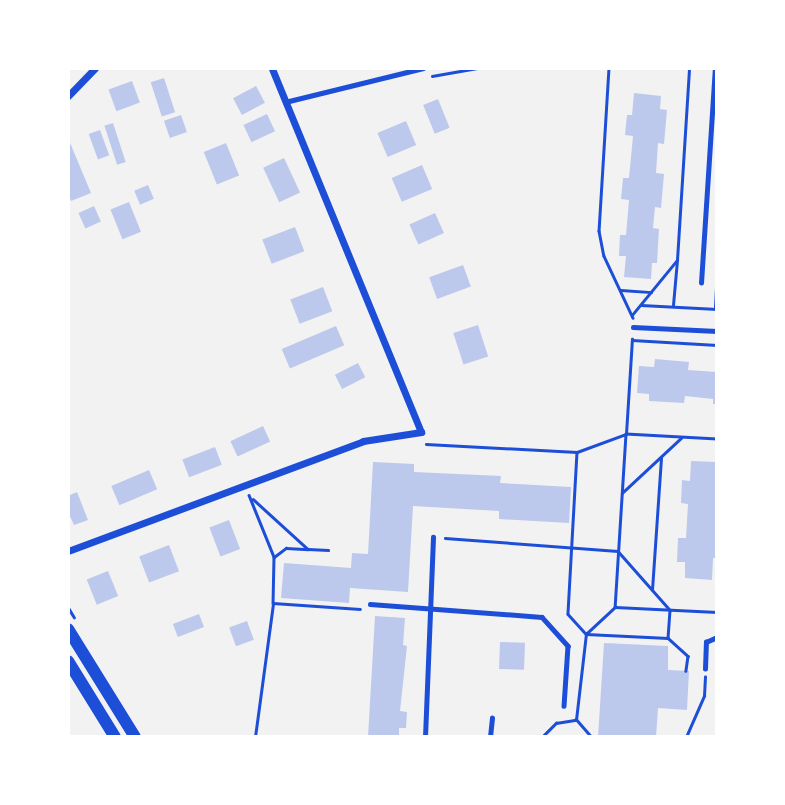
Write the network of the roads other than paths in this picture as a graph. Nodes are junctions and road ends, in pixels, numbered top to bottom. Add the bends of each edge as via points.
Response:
1 (95, 68) edge
2 (272, 68) edge
3 (424, 68) edge
4 (715, 68) edge
5 (68, 96) edge
6 (285, 102) junction
7 (701, 283) dead end
8 (634, 327) road end
9 (717, 331) edge
10 (433, 537) road end
11 (68, 551) edge
12 (370, 604) road end
13 (430, 608) junction
14 (68, 629) edge
15 (717, 637) edge
16 (68, 661) edge
17 (705, 669) road end
18 (564, 706) dead end
19 (492, 718) dead end
20 (115, 737) edge
21 (135, 737) edge
22 (425, 737) edge
23 (491, 737) edge

1 - 5 street
2 - 6 street
3 - 6 lane
4 - 7 lane
6 - 11 street via 421,432 363,441
8 - 9 lane
10 - 13 lane
12 - 13 lane
13 - 18 lane via 542,618 568,646
13 - 22 lane
14 - 21 main road
15 - 17 lane via 706,642
16 - 20 main road
19 - 23 lane

